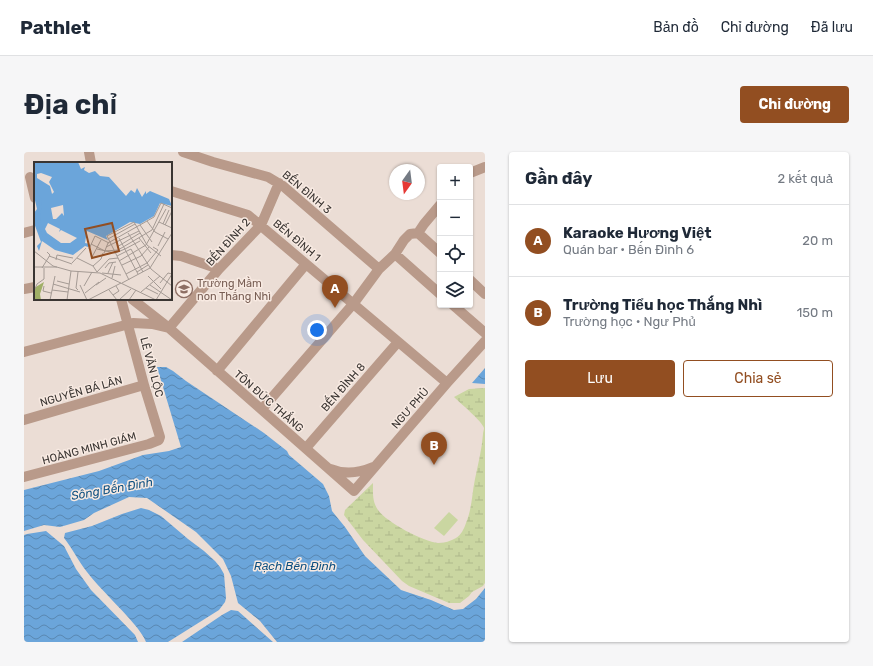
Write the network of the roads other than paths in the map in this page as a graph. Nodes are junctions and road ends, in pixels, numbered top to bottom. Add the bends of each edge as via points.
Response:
1 (89, 152) edge
2 (183, 152) edge
3 (91, 162) edge
4 (485, 167) edge
5 (473, 172) edge
6 (30, 177) edge
7 (279, 183) junction
8 (172, 190) edge
9 (34, 194) edge
10 (437, 209) edge
11 (261, 225) junction
12 (34, 230) edge
13 (24, 233) edge
14 (418, 233) junction
15 (437, 250) edge
16 (395, 254) junction
17 (172, 255) edge
18 (306, 264) junction
19 (219, 269) junction
20 (379, 270) junction
21 (473, 283) edge
22 (34, 287) edge
23 (24, 289) edge
24 (437, 291) edge
25 (485, 294) edge
26 (121, 300) edge
27 (133, 300) edge
28 (354, 303) junction
29 (456, 308) edge
30 (128, 324) junction
31 (169, 328) junction
32 (485, 333) edge
33 (485, 341) edge
34 (398, 342) junction
35 (24, 352) edge
36 (217, 371) junction
37 (447, 383) junction
38 (144, 385) junction
39 (262, 410) junction
40 (24, 420) edge
41 (159, 440) joint
42 (306, 448) junction
43 (376, 466) junction
44 (327, 467) junction
45 (24, 477) edge
46 (354, 491) joint

1 - 3 street
2 - 7 street, BẾN ĐÌNH 3 via 268,177
4 - 5 street
6 - 9 street
7 - 11 street, BẾN ĐÌNH 2
7 - 20 street, BẾN ĐÌNH 3
8 - 11 street, BẾN ĐÌNH 1 via 248,215
10 - 14 street
11 - 18 street, BẾN ĐÌNH 1
11 - 19 street, BẾN ĐÌNH 2
12 - 13 street
14 - 15 street
14 - 16 street via 410,234
16 - 20 street
16 - 24 street
17 - 19 street
18 - 28 street, BẾN ĐÌNH 1
18 - 36 street
19 - 31 street, BẾN ĐÌNH 2
20 - 28 street
21 - 25 street
22 - 23 street
26 - 30 street, LÊ VĂN LỘC
27 - 31 street, TÔN ĐỨC THẮNG
28 - 34 street, BẾN ĐÌNH 1
28 - 39 street
29 - 32 street
30 - 31 street, TÔN ĐỨC THẮNG via 152,324
30 - 35 street, TÔN ĐỨC THẮNG
30 - 38 street, LÊ VĂN LỘC
31 - 36 street, TÔN ĐỨC THẮNG
33 - 37 street, NGƯ PHỦ
34 - 37 street, BẾN ĐÌNH 1
34 - 42 street, BẾN ĐÌNH 8
36 - 39 street, TÔN ĐỨC THẮNG
37 - 43 street, NGƯ PHỦ
38 - 40 street, NGUYỄN BÁ LÂN
38 - 41 street, LÊ VĂN LỘC
39 - 42 street, TÔN ĐỨC THẮNG
41 - 45 street, HOÀNG MINH GIÁM
42 - 44 street, TÔN ĐỨC THẮNG
43 - 44 street via 350,473
43 - 46 street, NGƯ PHỦ
44 - 46 street, TÔN ĐỨC THẮNG

